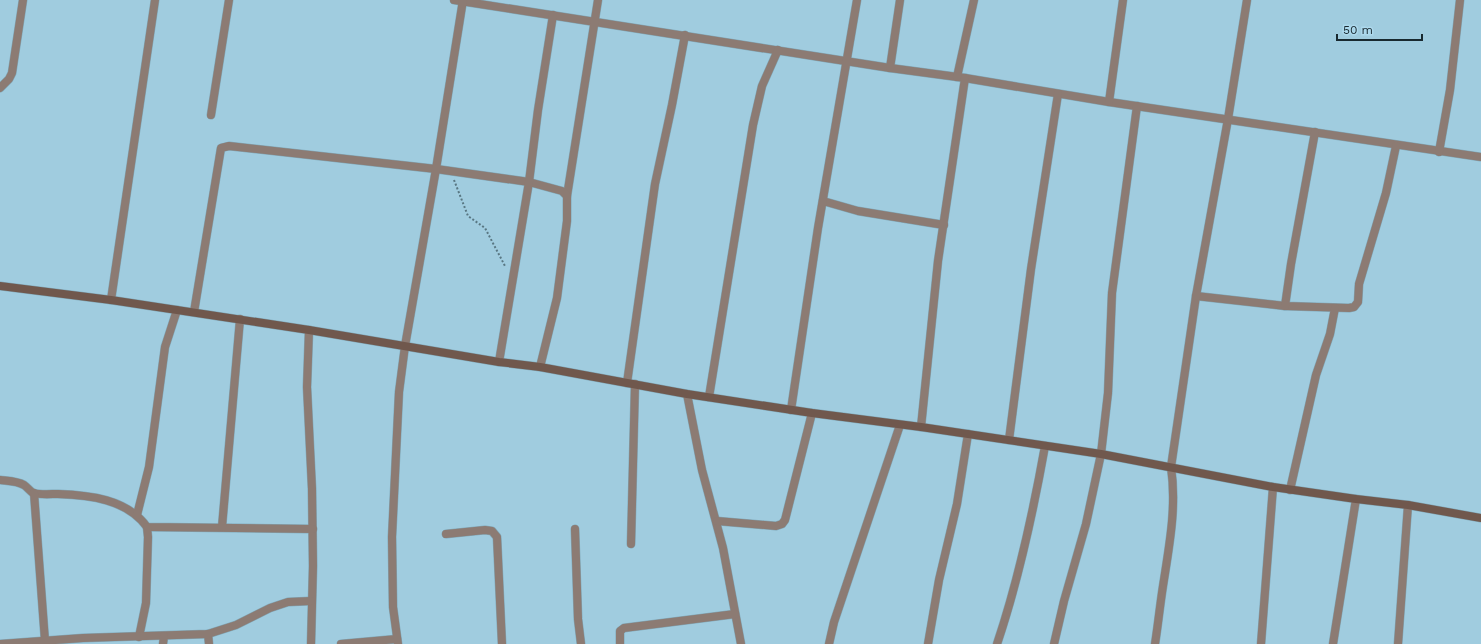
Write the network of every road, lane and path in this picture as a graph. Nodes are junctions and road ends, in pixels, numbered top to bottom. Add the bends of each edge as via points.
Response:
1 (23, 0) edge
2 (155, 0) edge
3 (229, 0) edge
4 (454, 0) edge
5 (598, 0) edge
6 (857, 0) edge
7 (900, 0) edge
8 (974, 0) edge
9 (1124, 0) edge
10 (1247, 0) edge
11 (1460, 0) edge
12 (463, 1) edge
13 (552, 15) junction
14 (596, 22) junction
15 (685, 35) junction
16 (778, 50) junction
17 (847, 61) junction
18 (890, 68) junction
19 (961, 78) junction
20 (0, 88) edge
21 (1058, 94) junction
22 (1109, 102) junction
23 (1137, 106) junction
24 (211, 115) dead end
25 (1228, 119) junction
26 (1315, 132) junction
27 (1396, 146) junction
28 (1439, 152) junction
29 (1481, 158) edge
30 (436, 169) junction
31 (451, 171) junction
32 (529, 182) junction
33 (567, 196) junction
34 (823, 201) junction
35 (944, 225) junction
36 (512, 281) junction
37 (0, 286) edge
38 (1196, 296) junction
39 (111, 300) junction
40 (1285, 306) junction
41 (1335, 308) junction
42 (177, 310) junction
43 (194, 312) junction
44 (240, 319) junction
45 (309, 330) junction
46 (405, 346) junction
47 (499, 362) junction
48 (540, 367) junction
49 (631, 383) junction
50 (687, 394) junction
51 (709, 397) junction
52 (791, 410) junction
53 (812, 413) junction
54 (900, 425) junction
55 (921, 427) junction
56 (968, 434) junction
57 (1009, 440) junction
58 (1045, 446) junction
59 (1101, 454) junction
60 (1171, 467) junction
61 (0, 480) edge
62 (1273, 487) junction
63 (1290, 490) junction
64 (34, 493) junction
65 (1356, 500) junction
66 (1408, 505) junction
67 (137, 515) junction
68 (1481, 518) edge
69 (717, 521) junction
70 (147, 527) junction
71 (222, 527) junction
72 (313, 528) junction
73 (575, 529) dead end
74 (446, 534) dead end
75 (631, 544) dead end
76 (311, 601) junction
77 (735, 614) junction
78 (208, 634) junction
79 (139, 637) junction
80 (163, 640) edge
81 (45, 641) junction
82 (83, 641) edge
83 (398, 641) edge
84 (0, 644) edge
85 (209, 644) edge
86 (311, 644) edge
87 (341, 644) edge
88 (502, 644) edge
89 (582, 644) edge
90 (620, 644) edge
91 (741, 644) edge
92 (829, 644) edge
93 (928, 644) edge
94 (997, 644) edge
95 (1054, 644) edge
96 (1155, 644) edge
97 (1260, 644) edge
98 (1333, 644) edge
99 (1398, 644) edge

1 - 20 street via 12,73
2 - 39 street
3 - 24 street
4 - 12 street
5 - 14 street
6 - 17 street
7 - 18 street
8 - 19 street
9 - 22 street
10 - 25 street
11 - 28 street via 1450,90
12 - 13 street
12 - 30 street
13 - 14 street
13 - 32 street
14 - 15 street
14 - 33 street
15 - 16 street
15 - 49 street via 655,184
16 - 17 street
16 - 51 street via 762,86 753,125
17 - 18 street
17 - 34 street
18 - 19 street
19 - 21 street
19 - 35 street
21 - 22 street
21 - 57 street via 1031,269
22 - 23 street
23 - 25 street
23 - 59 street via 1112,292 1108,393
25 - 26 street
25 - 38 street
26 - 27 street
26 - 40 street
27 - 28 street
27 - 41 street via 1386,193 1359,284 1358,302 1354,307
28 - 29 street
30 - 31 street
30 - 43 street via 229,146 221,148
30 - 46 street
31 - 32 street
31 - 36 path via 468,216 485,228
32 - 33 street via 562,191
32 - 36 street
33 - 48 street via 567,221 557,298
34 - 35 street via 858,211
34 - 52 street
35 - 55 street
36 - 47 street
37 - 39 street
38 - 40 street
38 - 60 street
39 - 42 street
40 - 41 street
41 - 63 street via 1330,334 1316,375
42 - 43 street
42 - 67 street via 166,347 149,467
43 - 44 street
44 - 45 street
44 - 71 street
45 - 46 street
45 - 72 street via 307,387
46 - 47 street
46 - 83 street via 399,392 392,537 393,607
47 - 48 street
48 - 49 street
49 - 50 street
49 - 75 street
50 - 51 street
50 - 69 street via 702,470
51 - 52 street
52 - 53 street
53 - 54 street
53 - 69 street via 782,524 776,526
54 - 55 street
54 - 92 street via 834,622
55 - 56 street
56 - 57 street
56 - 93 street via 957,504 939,580
57 - 58 street
58 - 59 street
58 - 94 street via 1021,564
59 - 60 street
59 - 95 street via 1086,524
60 - 62 street
60 - 96 street via 1172,521
61 - 64 street via 13,481
62 - 63 street
62 - 97 street
63 - 65 street
64 - 67 street via 102,498
64 - 81 street
65 - 66 street
65 - 98 street
66 - 68 street
66 - 99 street
67 - 70 street
69 - 77 street
70 - 71 street
70 - 79 street via 146,603
71 - 72 street
72 - 76 street
73 - 89 street via 578,619
74 - 88 street via 485,530 497,537
76 - 78 street via 288,602 236,625
76 - 86 street
77 - 90 street via 624,628 620,631
77 - 91 street
78 - 80 street
78 - 85 street
79 - 80 street
79 - 82 street
81 - 82 street
81 - 84 street
83 - 87 street

